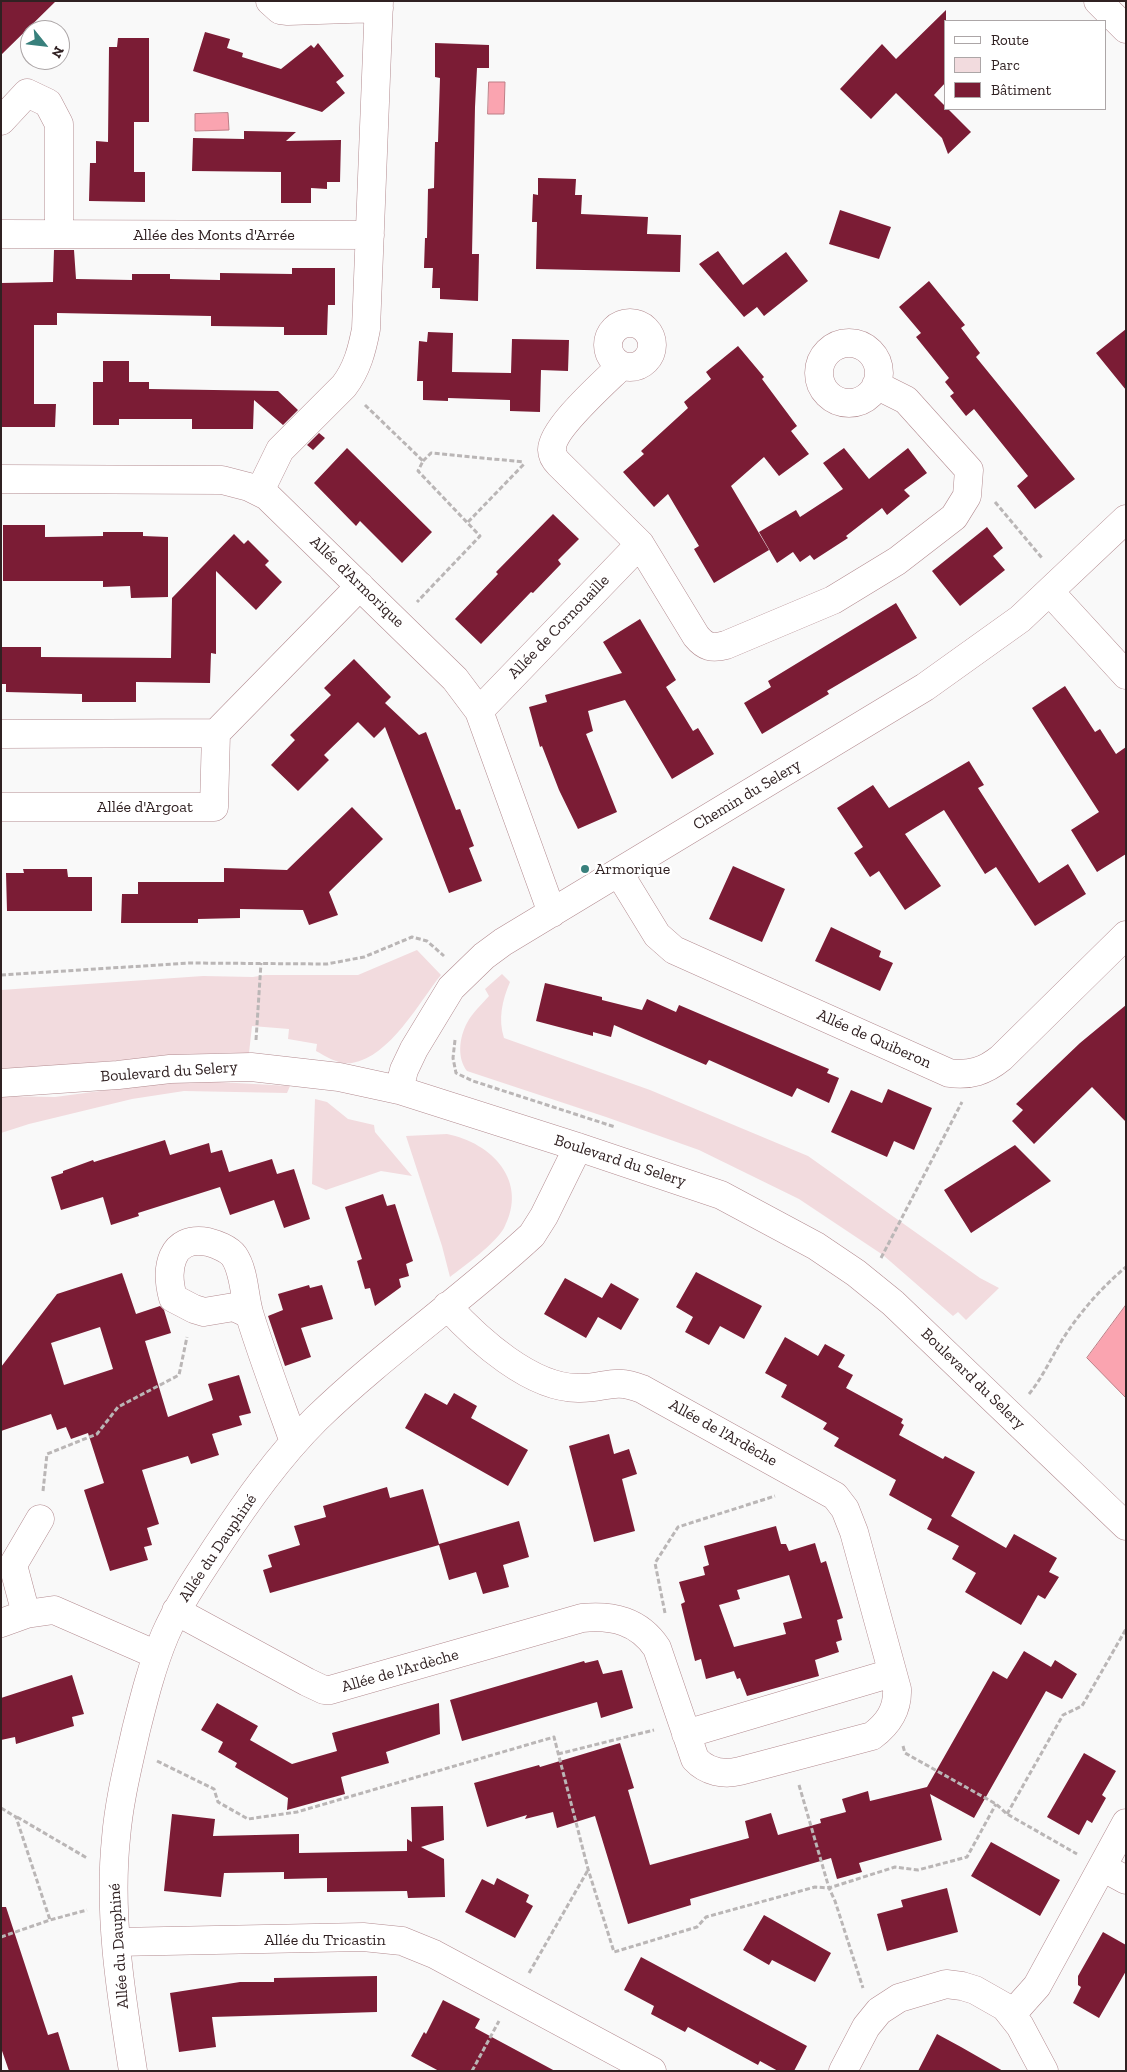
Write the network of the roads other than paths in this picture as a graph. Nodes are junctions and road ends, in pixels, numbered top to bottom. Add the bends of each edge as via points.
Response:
1 (270, 1) edge
2 (1098, 1) edge
3 (379, 5) edge
4 (1126, 29) edge
5 (1, 121) edge
6 (1, 234) edge
7 (59, 234) junction
8 (370, 235) junction
9 (621, 366) dead end
10 (876, 385) dead end
11 (1, 479) edge
12 (260, 491) junction
13 (1126, 519) edge
14 (640, 544) junction
15 (360, 586) junction
16 (1056, 587) junction
17 (1126, 675) edge
18 (478, 711) junction
19 (216, 733) junction
20 (1, 734) edge
21 (1, 806) edge
22 (619, 873) junction
23 (552, 913) junction
24 (1126, 935) edge
25 (2, 1083) edge
26 (399, 1090) junction
27 (578, 1146) junction
28 (448, 1306) junction
29 (249, 1314) junction
30 (294, 1442) junction
31 (40, 1518) road end
32 (1126, 1526) edge
33 (176, 1612) junction
34 (26, 1614) junction
35 (1, 1624) edge
36 (157, 1655) junction
37 (892, 1673) junction
38 (684, 1728) junction
39 (1126, 1824) edge
40 (1102, 1867) junction
41 (1126, 1880) edge
42 (116, 1942) junction
43 (1012, 2014) junction
44 (133, 2071) edge
45 (652, 2071) edge
46 (843, 2071) edge
47 (1044, 2071) edge

1 - 3 street via 280,10 288,11
2 - 4 street
3 - 8 street
5 - 7 street via 27,93 48,103 60,124
6 - 7 street, Allée des Monts d'Arrée
7 - 8 street, Allée des Monts d'Arrée
8 - 12 street via 366,329 351,377 280,450
9 - 14 street via 560,429 552,452 559,464
10 - 14 street via 906,400 969,470 967,496 954,516 897,561 833,600 726,645 710,648 696,636
11 - 12 street, Allée d'Armorique via 222,480
12 - 15 street, Allée d'Armorique
13 - 16 street, Chemin du Selery
14 - 18 street, Allée de Cornouaille
15 - 18 street, Allée d'Armorique via 455,679
15 - 19 street
16 - 17 street
16 - 22 street, Chemin du Selery via 999,635 925,687
18 - 23 street, Allée d'Armorique
19 - 20 street
19 - 21 street, Allée d'Argoat via 214,807
22 - 23 street, Chemin du Selery
22 - 24 street, Allée de Quiberon via 657,935 674,950 949,1073 960,1075 978,1072 1001,1058
23 - 26 street, Chemin du Selery via 503,942 451,988 414,1049
25 - 26 street, Boulevard du Selery via 170,1069 251,1066 340,1077
26 - 27 street, Boulevard du Selery
27 - 28 street, Allée du Dauphiné via 532,1235
27 - 32 street, Boulevard du Selery via 721,1195 816,1246 856,1273 893,1303
28 - 30 street, Allée du Dauphiné via 339,1398
28 - 37 street, Allée de l'Ardèche via 503,1358 552,1384 581,1389 618,1382 630,1384 835,1496 850,1520
29 - 29 street via 234,1307 204,1312 173,1298 168,1282 170,1262 178,1248 196,1240 217,1244 234,1256
29 - 30 street
30 - 33 street, Allée du Dauphiné via 238,1516
31 - 34 street via 13,1565
33 - 36 street, Allée du Dauphiné
33 - 38 street, Allée de l'Ardèche via 324,1690 582,1618 621,1619 645,1633 657,1648
34 - 35 street
34 - 36 street via 54,1610
36 - 42 street, Allée du Dauphiné via 146,1689 121,1802 114,1874
37 - 38 street
37 - 38 street, Allée de l'Ardèche via 898,1700 892,1715 880,1730 872,1736 791,1758 732,1773 716,1772 695,1760
39 - 40 street
40 - 41 street
40 - 43 street via 1037,1986
42 - 44 street, Allée du Dauphiné
42 - 45 street, Allée du Tricastin via 362,1938 402,1941 420,1947
43 - 46 street via 998,2001 962,1986 946,1984 899,1998 873,2018
43 - 47 street

